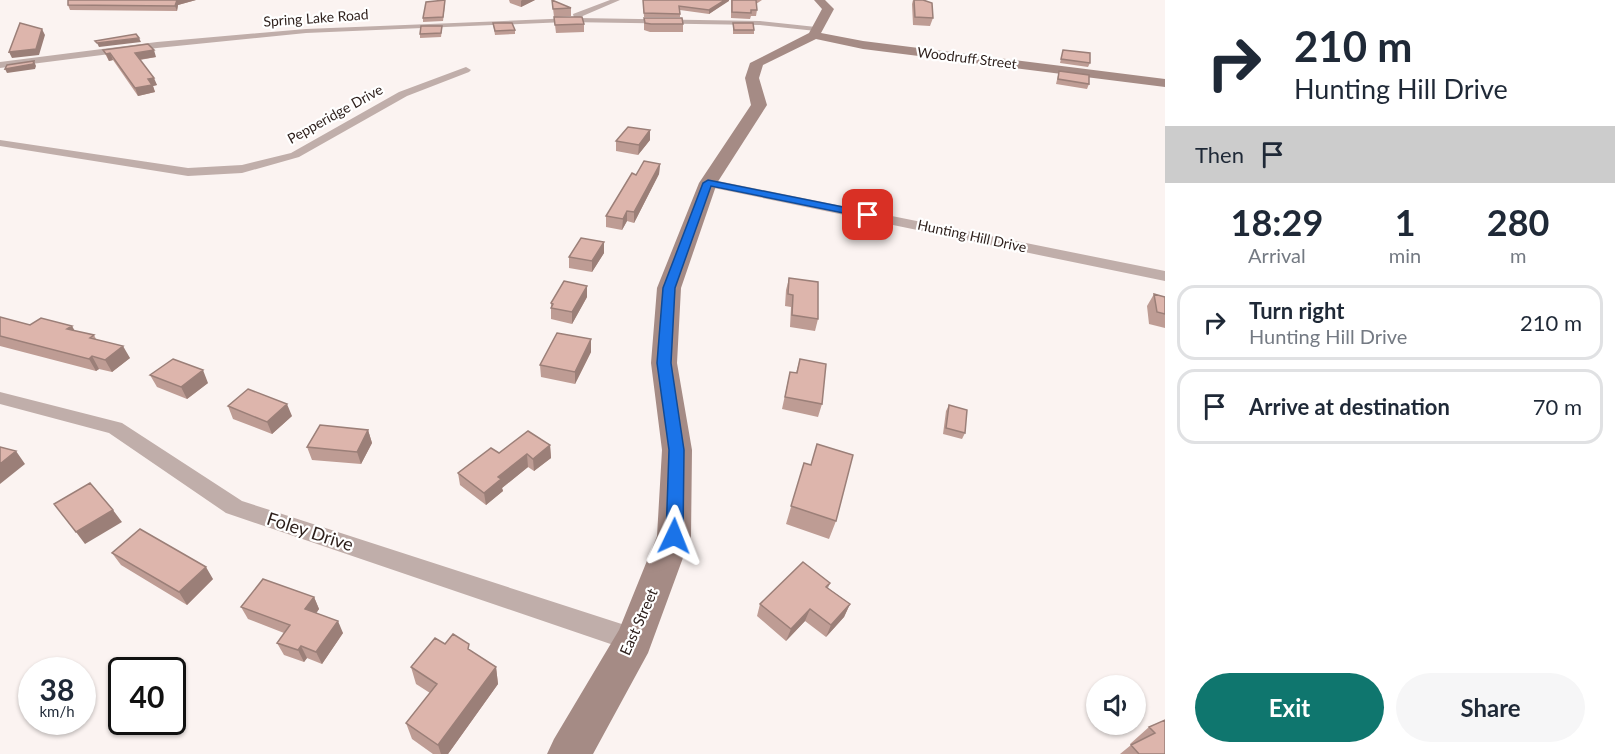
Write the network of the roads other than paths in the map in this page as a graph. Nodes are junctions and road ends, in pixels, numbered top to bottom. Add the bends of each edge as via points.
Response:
1 (616, 0) edge
2 (819, 0) edge
3 (566, 20) junction
4 (815, 32) junction
5 (0, 65) edge
6 (466, 70) dead end
7 (1165, 82) edge
8 (0, 143) edge
9 (708, 183) junction
10 (1165, 276) edge
11 (0, 398) edge
12 (634, 640) junction
13 (569, 754) edge

1 - 3 street
2 - 4 street via 828,9
3 - 4 street, Spring Lake Road via 760,23
3 - 5 street, Spring Lake Road via 306,31
4 - 7 street, Woodruff Street via 863,45
4 - 9 street, East Street via 756,63 752,78 759,105
6 - 8 street, Pepperidge Drive via 403,94 295,154 242,169 188,172
9 - 10 street, Hunting Hill Drive
9 - 12 street, East Street via 669,288 664,363 677,450 674,536
11 - 12 street, Foley Drive via 115,428 234,507
12 - 13 street, East Street

